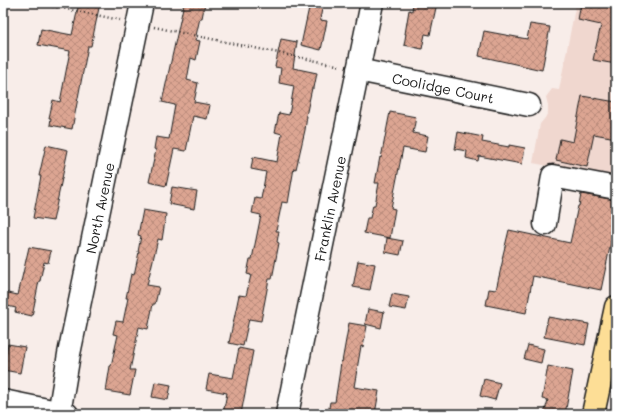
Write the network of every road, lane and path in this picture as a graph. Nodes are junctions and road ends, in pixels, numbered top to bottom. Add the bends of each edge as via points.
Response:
1 (37, 3) edge
2 (142, 3) edge
3 (372, 3) edge
4 (137, 24) junction
5 (351, 68) junction
6 (529, 106) dead end
7 (616, 188) edge
8 (545, 224) dead end
9 (616, 307) edge
10 (3, 401) edge
11 (62, 414) edge
12 (287, 414) edge
13 (593, 414) edge

1 - 4 path
2 - 4 street, North Avenue
3 - 5 street, Franklin Avenue
4 - 5 path
4 - 11 street, North Avenue via 69,354
5 - 6 street, Coolidge Court
5 - 12 street, Franklin Avenue
7 - 8 street via 553,176
9 - 13 main road
10 - 11 street

